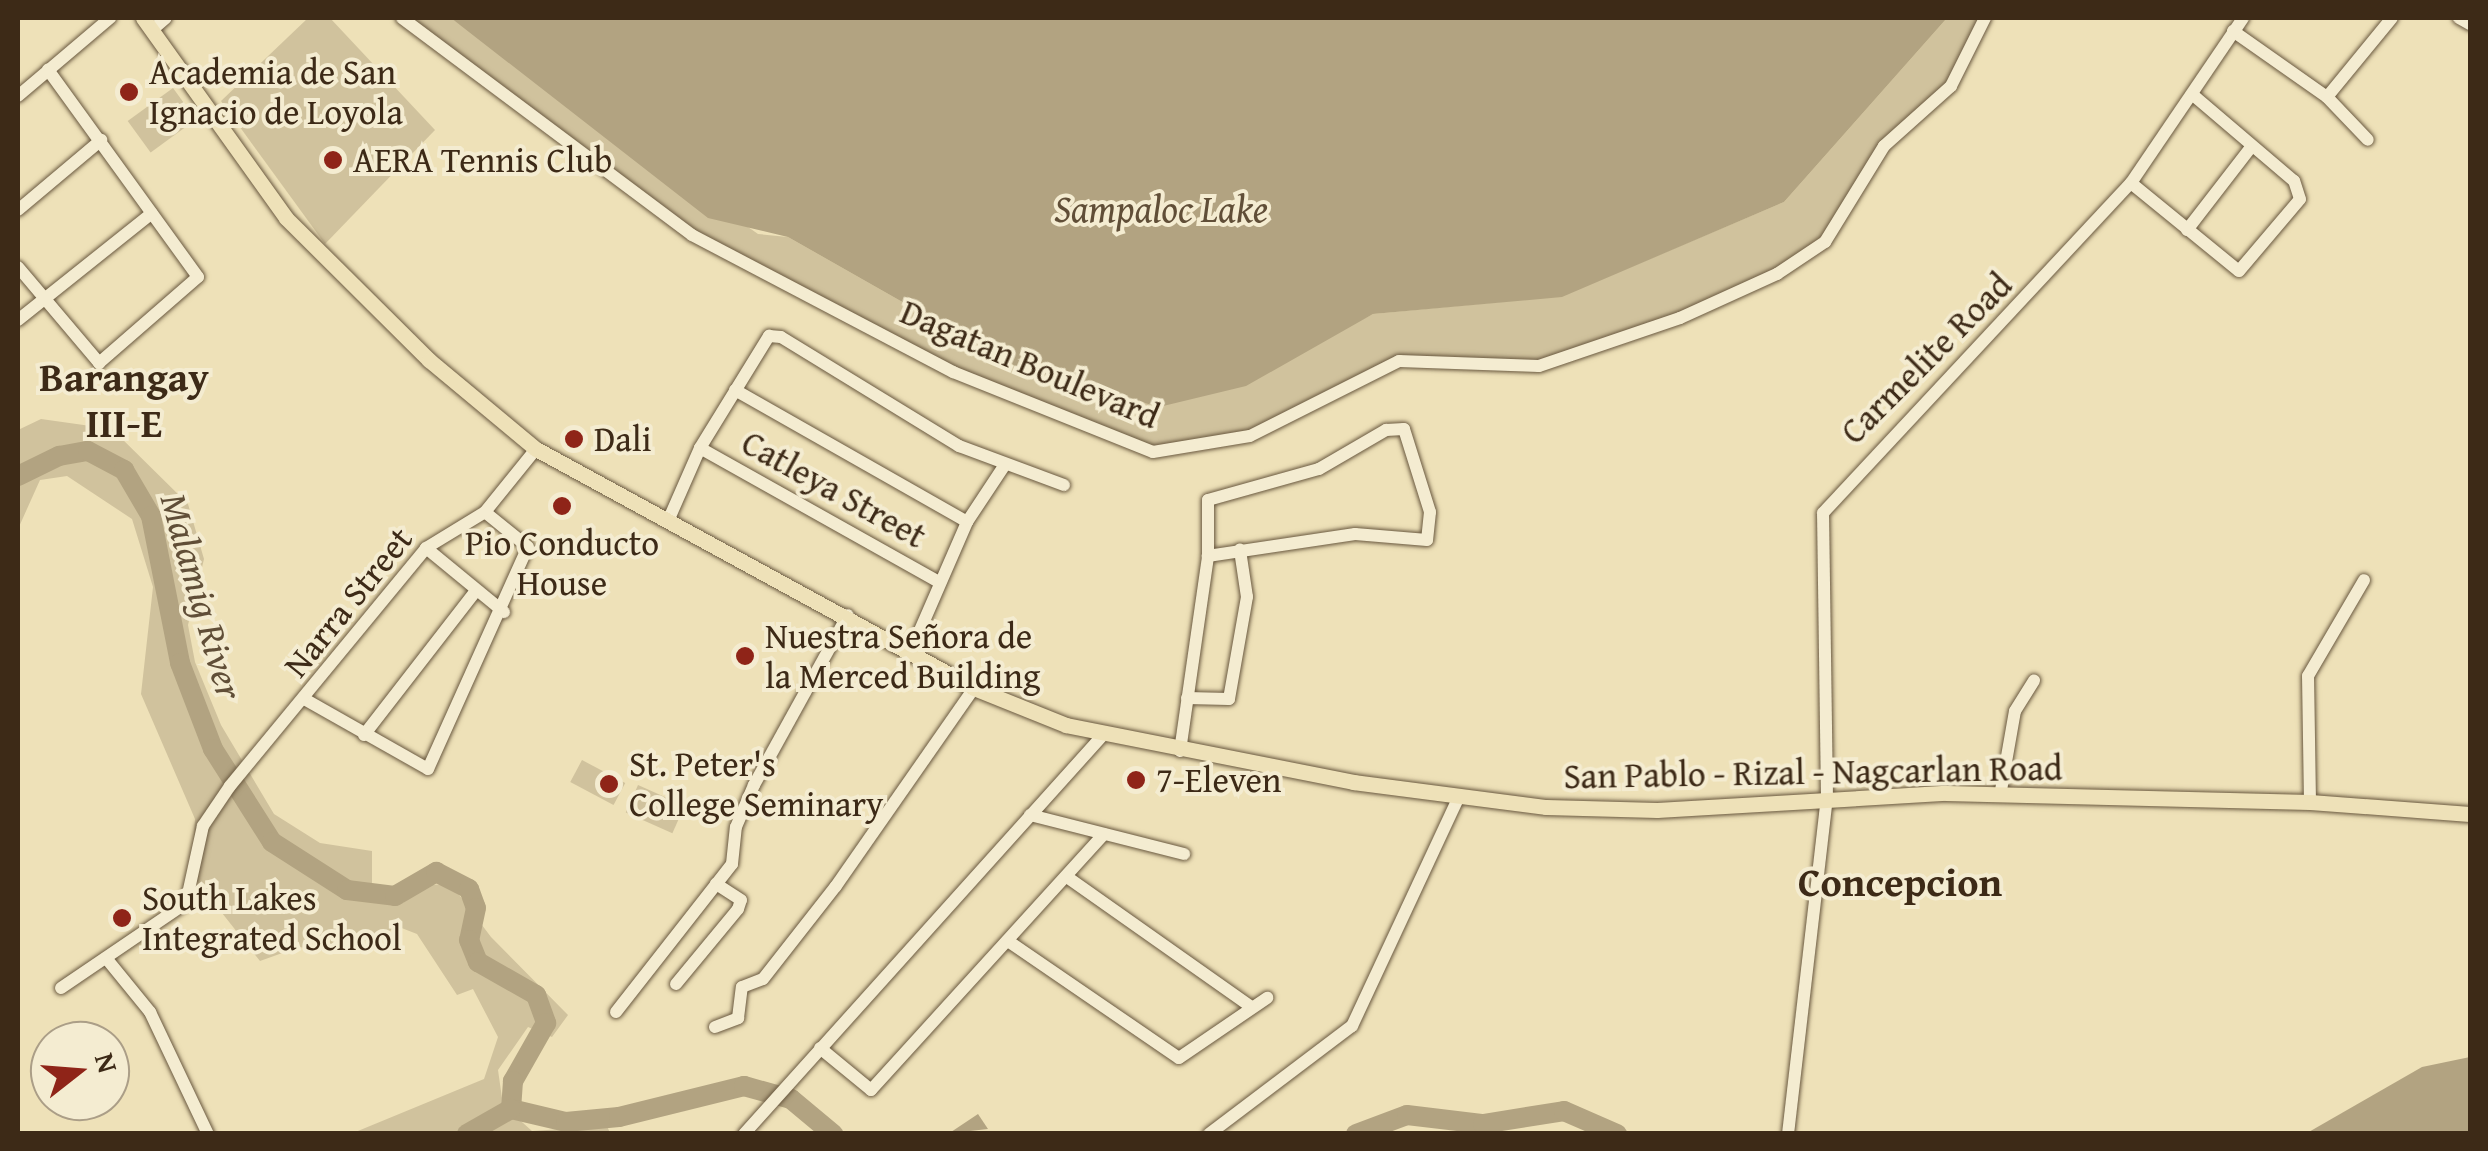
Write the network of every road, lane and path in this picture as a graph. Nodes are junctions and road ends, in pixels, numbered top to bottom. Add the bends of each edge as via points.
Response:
1 (110, 18) edge
2 (166, 18) edge
3 (402, 18) edge
4 (1985, 18) edge
5 (2243, 18) edge
6 (2392, 18) edge
7 (2458, 18) edge
8 (148, 24) edge
9 (2470, 24) edge
10 (2233, 32) junction
11 (48, 70) junction
12 (2193, 95) junction
13 (18, 96) edge
14 (2328, 98) junction
15 (101, 140) junction
16 (2368, 140) dead end
17 (2252, 146) junction
18 (2131, 183) junction
19 (18, 210) edge
20 (152, 213) junction
21 (2187, 230) junction
22 (18, 266) edge
23 (44, 298) junction
24 (18, 320) edge
25 (735, 390) junction
26 (700, 448) junction
27 (536, 449) junction
28 (1004, 466) junction
29 (1064, 484) dead end
30 (485, 512) junction
31 (668, 520) junction
32 (967, 522) junction
33 (426, 548) junction
34 (1240, 550) junction
35 (1208, 556) junction
36 (2364, 580) dead end
37 (939, 582) junction
38 (475, 592) junction
39 (504, 612) junction
40 (848, 615) junction
41 (910, 651) junction
42 (2034, 681) dead end
43 (974, 688) junction
44 (1186, 698) junction
45 (306, 700) junction
46 (364, 734) junction
47 (1103, 735) junction
48 (1180, 751) junction
49 (2000, 796) junction
50 (1827, 798) junction
51 (1458, 799) junction
52 (2310, 802) junction
53 (2470, 814) edge
54 (1030, 815) junction
55 (1104, 834) junction
56 (1184, 854) dead end
57 (1067, 878) junction
58 (716, 884) junction
59 (1008, 941) junction
60 (106, 958) junction
61 (676, 984) dead end
62 (61, 988) dead end
63 (1267, 998) dead end
64 (1251, 1007) junction
65 (616, 1012) dead end
66 (716, 1027) dead end
67 (820, 1048) junction
68 (208, 1134) edge
69 (744, 1134) edge
70 (1209, 1134) edge
71 (1788, 1134) edge

1 - 11 street
2 - 8 street
3 - 4 street, Dagatan Boulevard via 692,235 953,372 1153,452 1250,436 1398,361 1539,366 1680,318 1777,274 1826,242 1884,146 1951,86
5 - 10 street, Carmelite Road
6 - 14 street
7 - 9 street
8 - 27 main road, San Pablo - Rizal - Nagcarlan Road via 286,218 429,360
10 - 12 street, Carmelite Road
10 - 14 street
11 - 13 street
11 - 15 street
12 - 17 street
12 - 18 street, Carmelite Road
14 - 16 street
15 - 19 street
15 - 20 street
17 - 21 street
17 - 21 street via 2301,188 2300,199 2239,271
18 - 21 street
18 - 50 street, Carmelite Road via 1823,513
20 - 23 street
20 - 23 street via 198,277 99,363
22 - 23 street
23 - 24 street
25 - 26 street
25 - 28 street via 769,336 780,337
25 - 32 street
26 - 31 street
26 - 37 street, Catleya Street
27 - 30 street, Narra Street
27 - 31 main road, San Pablo - Rizal - Nagcarlan Road
28 - 29 street
28 - 32 street
30 - 33 street, Narra Street
30 - 39 street via 528,547
31 - 40 main road, San Pablo - Rizal - Nagcarlan Road
32 - 37 street
33 - 38 street
33 - 45 street, Narra Street via 350,634
34 - 35 street
34 - 35 street via 1355,534 1427,540 1430,512 1404,429 1396,426 1291,478 1218,492 1208,500
34 - 44 street via 1247,597 1229,699
35 - 44 street
36 - 52 street via 2308,676
37 - 41 street
38 - 39 street
38 - 46 street
39 - 46 street via 428,769
40 - 41 main road, San Pablo - Rizal - Nagcarlan Road
40 - 58 street via 754,785 733,839 736,854
41 - 43 main road, San Pablo - Rizal - Nagcarlan Road
42 - 49 street via 2012,721
43 - 47 main road, San Pablo - Rizal - Nagcarlan Road
43 - 66 street via 916,779 812,917 764,978 742,987 738,1018
44 - 48 street
45 - 46 street
45 - 60 street, Narra Street via 203,826 186,903
47 - 48 main road, San Pablo - Rizal - Nagcarlan Road
47 - 54 street
48 - 51 main road, San Pablo - Rizal - Nagcarlan Road
49 - 50 main road, San Pablo - Rizal - Nagcarlan Road
49 - 52 main road, San Pablo - Rizal - Nagcarlan Road
50 - 51 main road, San Pablo - Rizal - Nagcarlan Road via 1657,810
50 - 71 street, Carmelite Road
51 - 70 street via 1352,1026
52 - 53 main road, San Pablo - Rizal - Nagcarlan Road
54 - 55 street
54 - 67 street
55 - 56 street
55 - 57 street
57 - 59 street
57 - 64 street
58 - 61 street via 740,900 738,909
58 - 65 street
59 - 64 street via 1179,1058
59 - 67 street via 871,1090
60 - 62 street, Narra Street
60 - 68 street via 150,1012 200,1104
63 - 64 street
67 - 69 street

